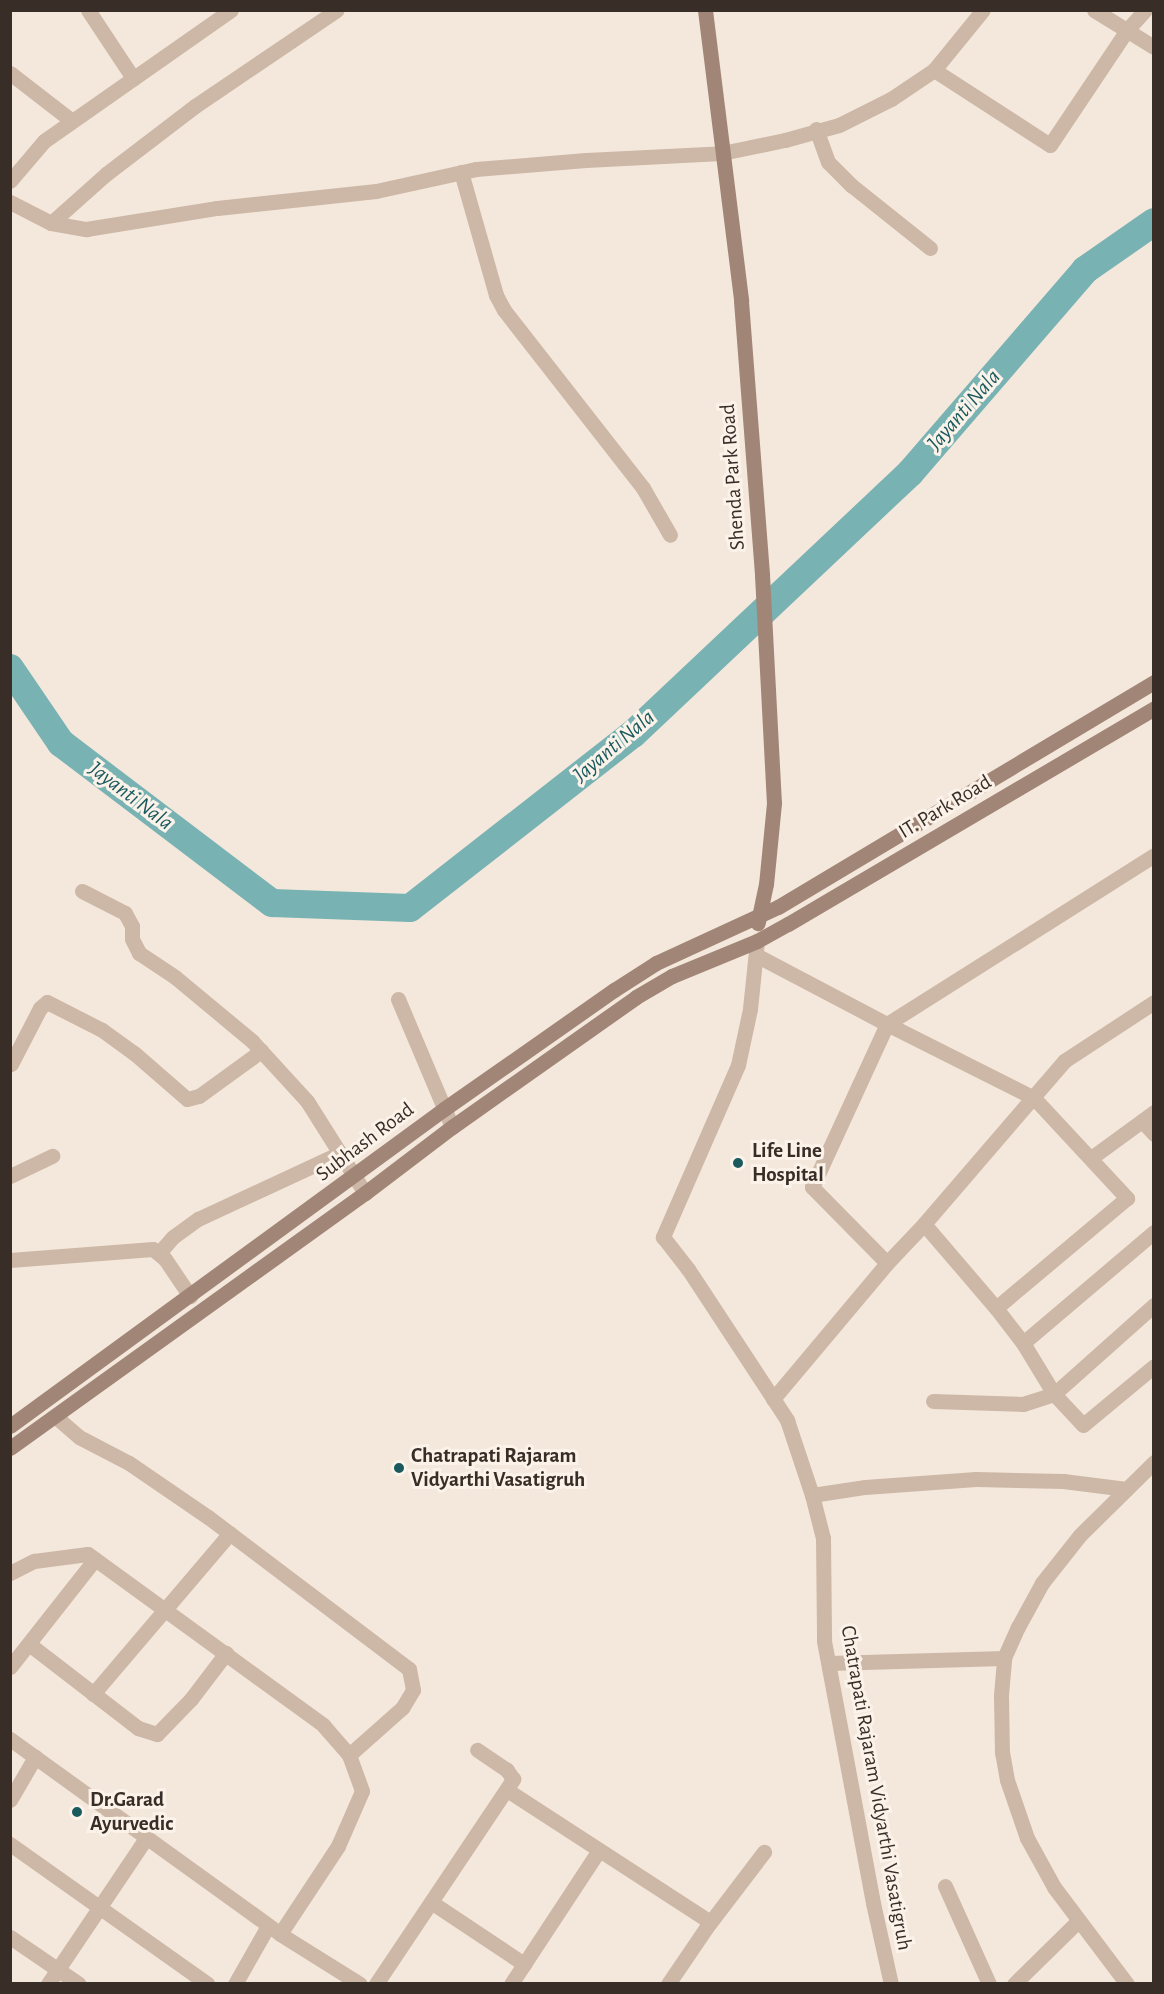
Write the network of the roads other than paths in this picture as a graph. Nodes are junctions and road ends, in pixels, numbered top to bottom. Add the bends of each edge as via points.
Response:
1 (88, 10) edge
2 (337, 10) edge
3 (705, 10) edge
4 (983, 10) edge
5 (1094, 10) edge
6 (1145, 10) edge
7 (224, 12) edge
8 (1126, 30) junction
9 (1154, 47) edge
10 (934, 70) junction
11 (10, 72) edge
12 (133, 78) junction
13 (72, 121) junction
14 (816, 129) junction
15 (722, 153) junction
16 (460, 172) junction
17 (10, 181) edge
18 (10, 202) edge
19 (51, 223) junction
20 (930, 248) dead end
21 (670, 534) dead end
22 (1154, 682) edge
23 (1154, 708) edge
24 (1154, 855) edge
25 (82, 891) dead end
26 (759, 915) junction
27 (756, 948) junction
28 (398, 999) dead end
29 (1154, 1002) edge
30 (887, 1024) junction
31 (261, 1051) junction
32 (11, 1064) edge
33 (1034, 1098) junction
34 (444, 1109) junction
35 (1148, 1117) edge
36 (452, 1127) junction
37 (1154, 1134) edge
38 (340, 1154) junction
39 (52, 1156) dead end
40 (1091, 1158) junction
41 (10, 1176) edge
42 (353, 1176) junction
43 (365, 1193) junction
44 (924, 1224) junction
45 (1154, 1232) edge
46 (159, 1253) junction
47 (10, 1260) edge
48 (886, 1263) junction
49 (190, 1296) junction
50 (1154, 1305) edge
51 (175, 1307) junction
52 (996, 1308) junction
53 (186, 1322) junction
54 (1023, 1343) junction
55 (1154, 1366) edge
56 (1054, 1394) junction
57 (773, 1399) junction
58 (933, 1401) dead end
59 (56, 1416) junction
60 (10, 1426) edge
61 (10, 1448) edge
62 (1154, 1462) edge
63 (1126, 1489) junction
64 (812, 1495) junction
65 (230, 1533) junction
66 (95, 1559) junction
67 (10, 1573) edge
68 (165, 1611) junction
69 (29, 1644) junction
70 (226, 1653) junction
71 (1004, 1658) junction
72 (828, 1663) junction
73 (10, 1667) edge
74 (93, 1694) junction
75 (10, 1739) edge
76 (477, 1750) dead end
77 (349, 1755) junction
78 (35, 1757) junction
79 (507, 1790) junction
80 (10, 1800) edge
81 (146, 1838) junction
82 (10, 1844) edge
83 (599, 1850) junction
84 (764, 1852) dead end
85 (945, 1886) dead end
86 (431, 1902) junction
87 (99, 1907) junction
88 (1078, 1921) junction
89 (710, 1922) junction
90 (274, 1930) junction
91 (10, 1936) edge
92 (524, 1964) junction
93 (58, 1969) junction
94 (48, 1983) edge
95 (79, 1983) edge
96 (208, 1983) edge
97 (235, 1983) edge
98 (360, 1983) edge
99 (376, 1983) edge
100 (511, 1983) edge
101 (668, 1983) edge
102 (891, 1983) edge
103 (989, 1983) edge
104 (1014, 1983) edge
105 (1127, 1983) edge

1 - 12 street
2 - 19 street via 195,106 106,174
3 - 15 main road, Shenda Park Road
4 - 10 street
5 - 8 street
6 - 8 street
7 - 12 street
8 - 9 street
8 - 10 street via 1050,144
10 - 14 street via 891,99 839,125
11 - 13 street
12 - 13 street
13 - 17 street via 44,141
14 - 15 street
14 - 20 street via 828,162
15 - 16 street via 540,162
15 - 26 main road, Shenda Park Road via 741,301 774,804
16 - 19 street via 376,191 217,208 86,229
16 - 21 street via 496,295 504,310 643,488
18 - 19 street
22 - 26 main road, IT. Park Road via 892,841
23 - 27 main road, IT. Park Road
24 - 30 street
25 - 31 street via 125,913 139,953 220,1013
26 - 27 main road, Shenda Park Road
26 - 34 main road, Subhash Road via 656,963
27 - 30 street
27 - 36 main road, Subhash Road via 682,971 655,985
27 - 57 street, Chatrapati Rajaram Vidyarthi Vasatigruh via 750,1009 738,1065 663,1237
28 - 34 street
29 - 33 street via 1064,1061
30 - 33 street
30 - 48 street via 812,1187
31 - 32 street via 199,1096 187,1099 102,1030 47,1002 40,1008
31 - 38 street via 307,1101
33 - 40 street
33 - 44 street
34 - 36 street
34 - 42 main road, Subhash Road
35 - 37 street
35 - 40 street
36 - 43 main road, Subhash Road
38 - 42 street
38 - 46 street via 198,1219
39 - 41 street
40 - 52 street via 1126,1198
42 - 43 street
42 - 49 main road, Subhash Road
43 - 53 main road, Subhash Road
44 - 48 street
44 - 52 street
45 - 54 street
46 - 47 street via 153,1249
46 - 49 street
48 - 57 street
49 - 51 main road, Subhash Road
50 - 56 street
51 - 53 main road
51 - 60 main road, Subhash Road
52 - 54 street
53 - 59 main road, Subhash Road
54 - 56 street
55 - 56 street via 1083,1425
56 - 58 street via 1023,1404
57 - 64 street, Chatrapati Rajaram Vidyarthi Vasatigruh via 787,1420
59 - 61 main road, Subhash Road
59 - 65 street via 70,1431 129,1463
62 - 63 street
63 - 64 street via 1063,1481 976,1479 873,1486
63 - 71 street via 1054,1566 1030,1603
64 - 72 street, Chatrapati Rajaram Vidyarthi Vasatigruh via 823,1538 824,1641
65 - 68 street
65 - 77 street via 409,1669 413,1689 402,1708
66 - 67 street via 88,1554 34,1561
66 - 68 street
66 - 69 street
68 - 70 street
68 - 74 street
69 - 73 street
69 - 74 street
70 - 74 street via 191,1699 157,1734 138,1728
70 - 77 street via 323,1725
71 - 72 street
71 - 88 street via 1000,1695 1008,1780 1039,1863
72 - 102 street, Chatrapati Rajaram Vidyarthi Vasatigruh
75 - 78 street
76 - 79 street via 511,1774 513,1779
77 - 90 street via 362,1791 338,1846
78 - 80 street
78 - 81 street
79 - 83 street
79 - 86 street
81 - 87 street
81 - 90 street
82 - 87 street
83 - 89 street
83 - 92 street
84 - 89 street
85 - 103 street
86 - 92 street
86 - 99 street
87 - 93 street
87 - 96 street
88 - 104 street
88 - 105 street
89 - 101 street
90 - 97 street
90 - 98 street
91 - 93 street
92 - 100 street
93 - 94 street
93 - 95 street

